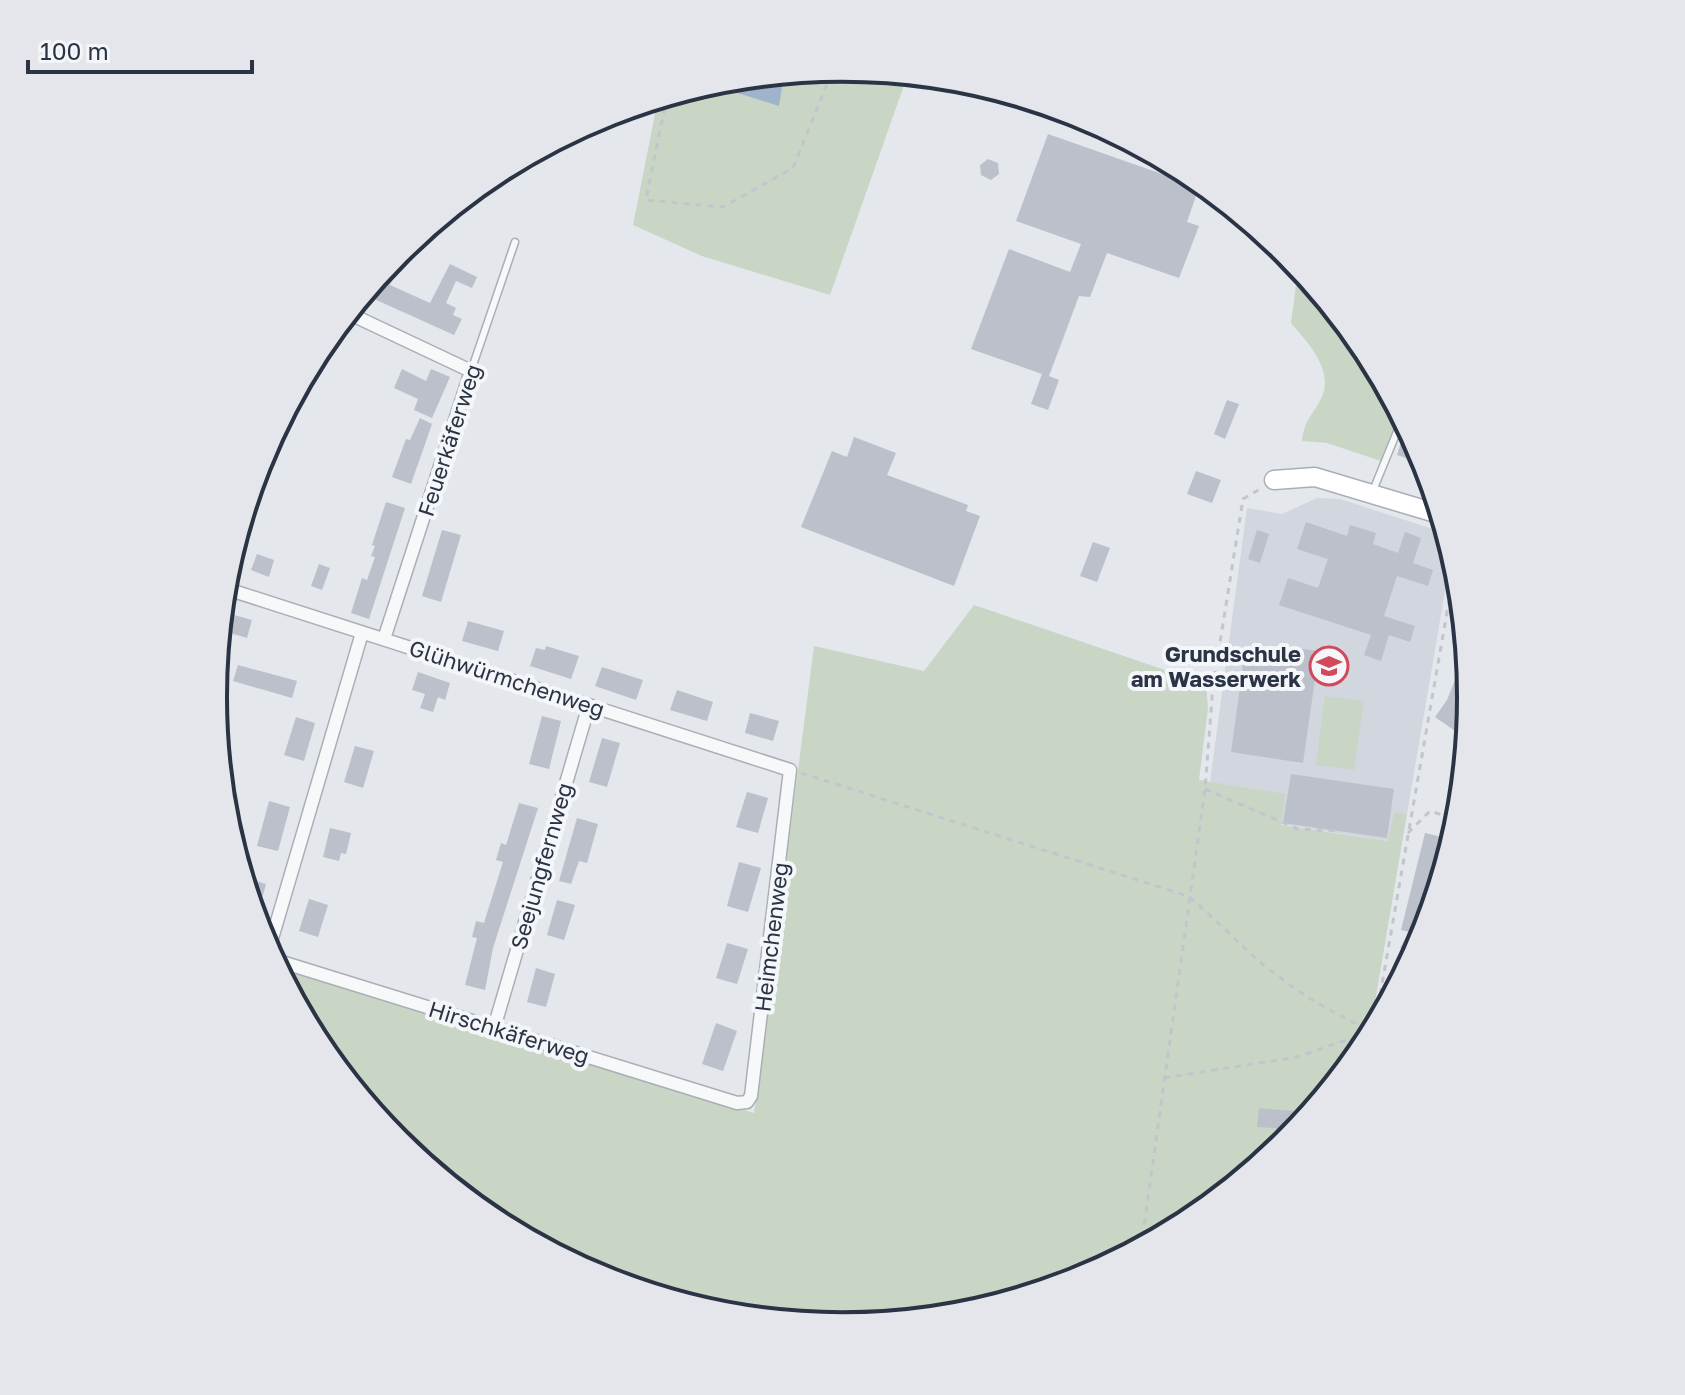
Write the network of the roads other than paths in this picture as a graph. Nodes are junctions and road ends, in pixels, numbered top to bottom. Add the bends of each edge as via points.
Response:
1 (515, 242) dead end
2 (358, 318) edge
3 (471, 371) junction
4 (1397, 431) edge
5 (1274, 480) road end
6 (1372, 493) junction
7 (1428, 511) edge
8 (236, 592) edge
9 (362, 633) junction
10 (384, 639) junction
11 (589, 705) junction
12 (790, 770) joint
13 (274, 932) edge
14 (287, 964) edge
15 (494, 1028) junction
16 (747, 1102) joint

1 - 3 lane, Feuerkäferweg
2 - 3 street
3 - 10 street, Feuerkäferweg
4 - 6 lane
5 - 6 street via 1315,477
6 - 7 street
8 - 9 street, Glühwürmchenweg
9 - 10 street, Glühwürmchenweg
9 - 13 street
10 - 11 street, Glühwürmchenweg
11 - 12 street, Glühwürmchenweg
11 - 15 street, Seejungfernweg
12 - 16 street, Heimchenweg
14 - 15 street, Hirschkäferweg
15 - 16 street, Hirschkäferweg

